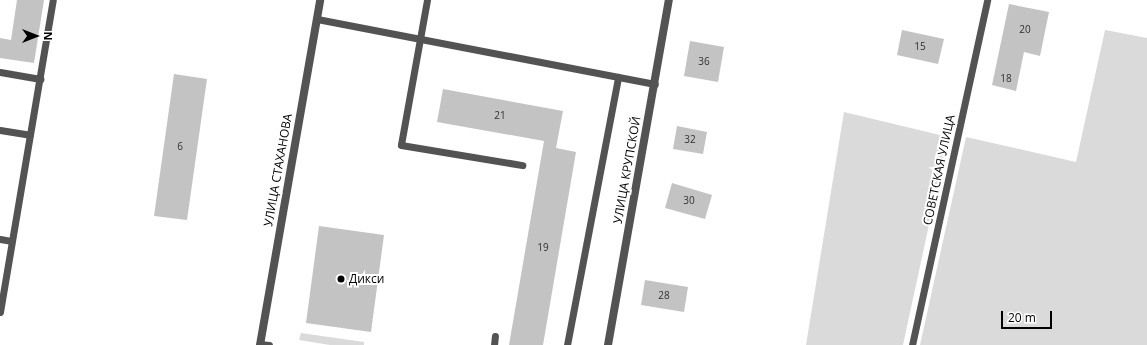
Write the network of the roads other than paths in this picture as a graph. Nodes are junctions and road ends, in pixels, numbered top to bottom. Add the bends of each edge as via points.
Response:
1 (53, 0) edge
2 (320, 0) edge
3 (427, 0) edge
4 (669, 0) edge
5 (987, 0) edge
6 (317, 19) junction
7 (420, 40) junction
8 (0, 72) edge
9 (618, 77) junction
10 (40, 79) junction
11 (655, 84) junction
12 (0, 130) edge
13 (30, 136) junction
14 (522, 165) dead end
15 (0, 239) edge
16 (11, 241) junction
17 (0, 312) edge
18 (496, 336) dead end
19 (260, 344) edge
20 (269, 345) edge
21 (494, 345) edge
22 (567, 345) edge
23 (608, 345) edge
24 (912, 345) edge

1 - 10 lane
2 - 6 street, УЛИЦА СТАХАНОВА
3 - 7 lane
4 - 11 street, УЛИЦА КРУПСКОЙ
5 - 24 lane, СОВЕТСКАЯ УЛИЦА
6 - 7 lane
6 - 19 street, УЛИЦА СТАХАНОВА
7 - 9 lane
7 - 14 lane via 401,145
8 - 10 lane
9 - 11 lane
9 - 22 lane
10 - 13 lane
11 - 23 street, УЛИЦА КРУПСКОЙ
12 - 13 lane
13 - 16 lane
15 - 16 lane
16 - 17 lane
18 - 21 lane
19 - 20 lane

